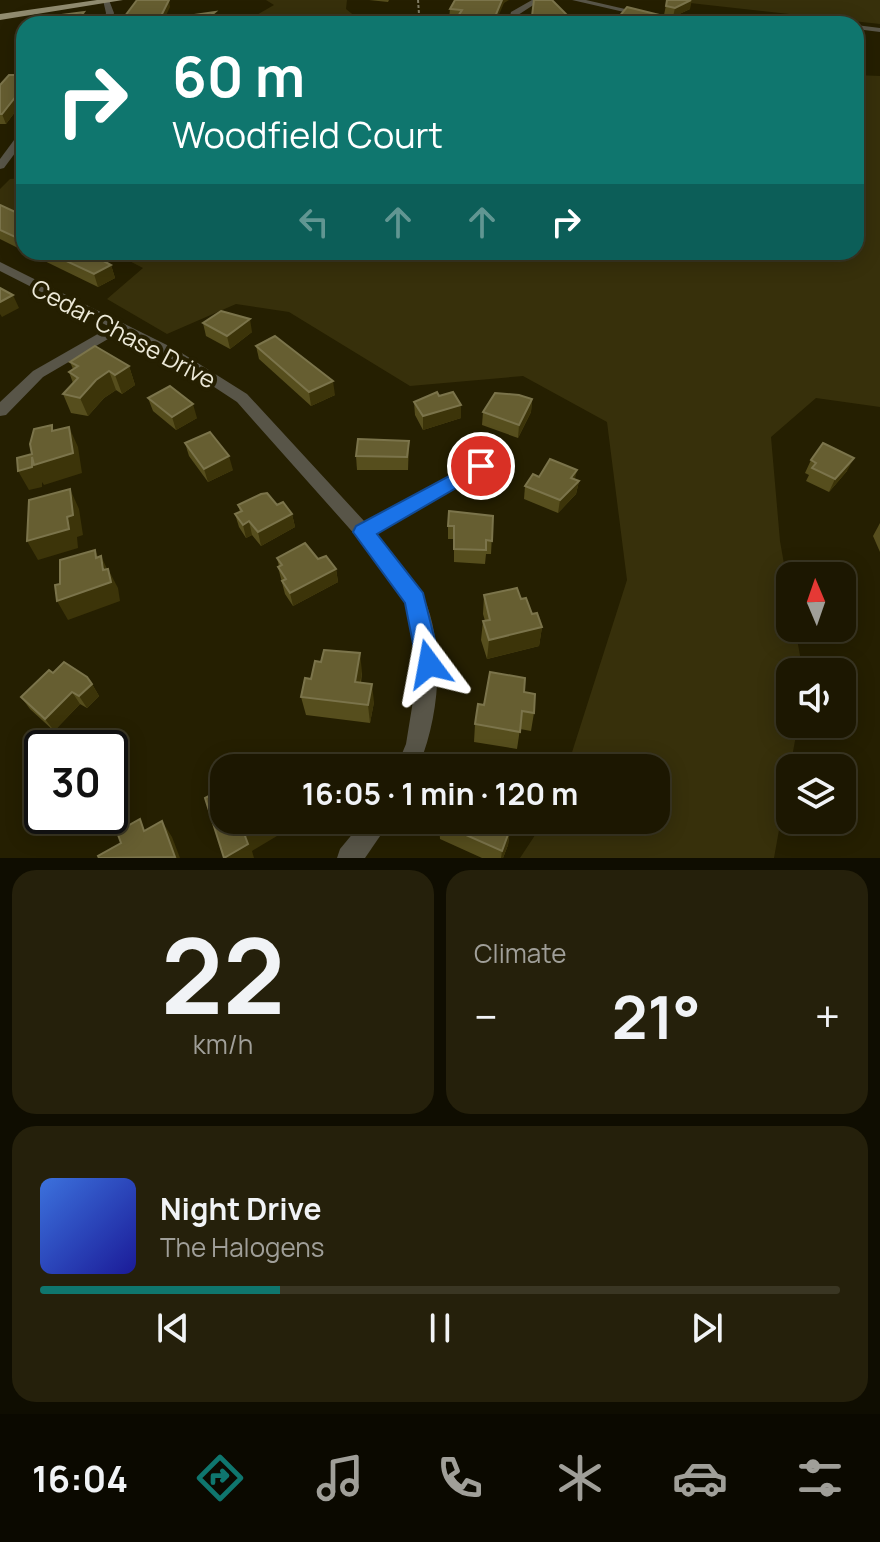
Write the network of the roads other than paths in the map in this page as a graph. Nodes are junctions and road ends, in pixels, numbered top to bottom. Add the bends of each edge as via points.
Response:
1 (537, 0) edge
2 (576, 0) edge
3 (112, 1) edge
4 (514, 16) edge
5 (649, 16) edge
6 (0, 17) edge
7 (16, 145) edge
8 (0, 166) edge
9 (0, 266) edge
10 (118, 328) junction
11 (0, 411) edge
12 (481, 466) dead end
13 (363, 532) junction
14 (413, 754) edge
15 (368, 834) edge
16 (349, 858) edge

1 - 4 street
2 - 5 street
3 - 6 main road
7 - 8 street
9 - 10 street, Cedar Chase Drive
10 - 11 street via 38,374
10 - 13 street, Cedar Chase Drive via 172,353 242,398
12 - 13 street
13 - 14 street, Cedar Chase Drive via 415,600 429,664
15 - 16 street

